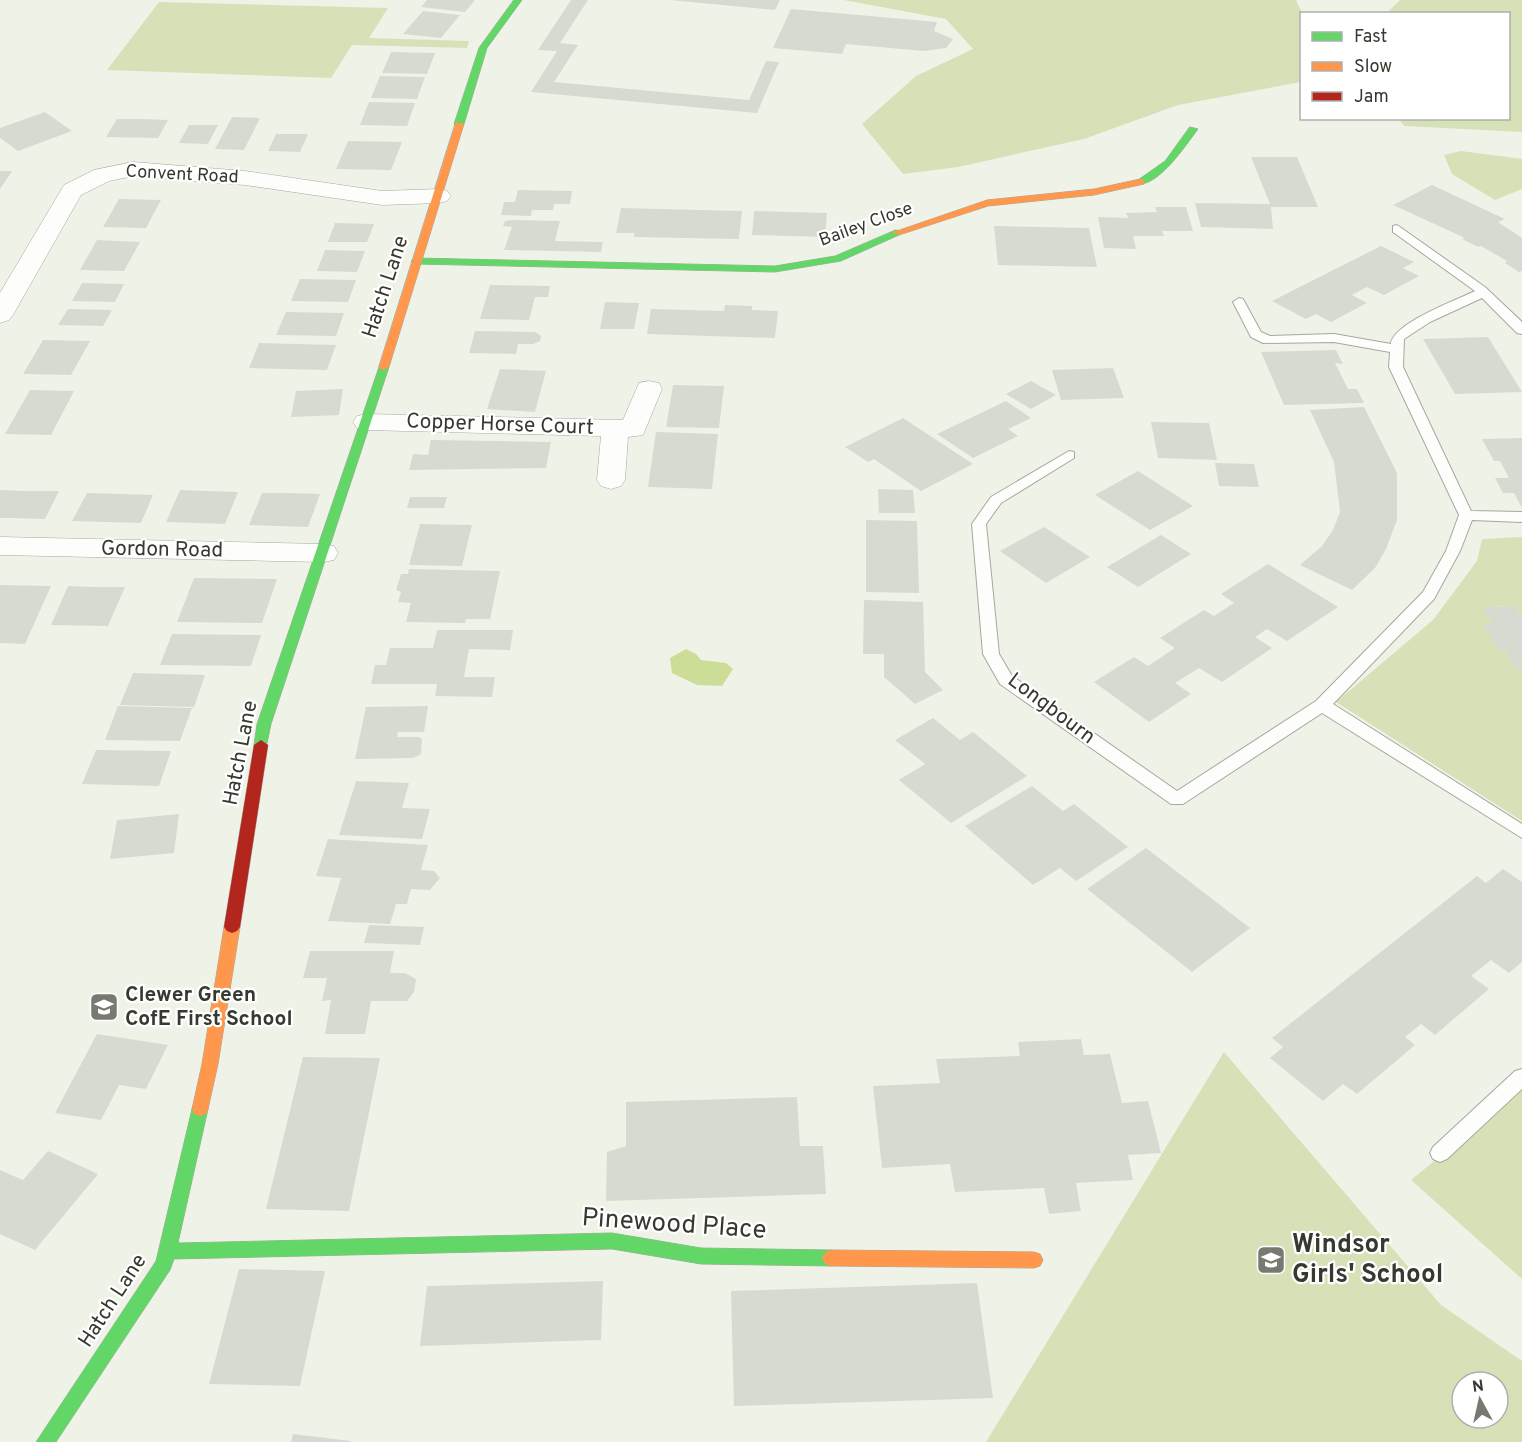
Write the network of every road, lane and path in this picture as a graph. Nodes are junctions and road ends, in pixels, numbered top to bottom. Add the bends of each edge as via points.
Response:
1 (518, 0) edge
2 (1193, 129) dead end
3 (439, 196) junction
4 (1397, 229) dead end
5 (416, 261) junction
6 (1482, 294) junction
7 (1239, 302) dead end
8 (0, 315) edge
9 (1522, 330) edge
10 (1398, 349) junction
11 (649, 389) dead end
12 (367, 422) junction
13 (624, 429) junction
14 (1070, 455) dead end
15 (611, 480) dead end
16 (1466, 515) junction
17 (1522, 518) edge
18 (0, 546) edge
19 (324, 553) junction
20 (1322, 705) junction
21 (1522, 832) edge
22 (1522, 1077) edge
23 (1440, 1153) dead end
24 (167, 1251) junction
25 (1034, 1260) dead end
26 (45, 1442) edge

1 - 3 street, Hatch Lane via 483,48
2 - 5 street, Bailey Close via 1168,163 1146,181 1094,192 987,203 904,229 837,259 775,269
3 - 5 street, Hatch Lane
3 - 8 street, Convent Road via 382,198 245,178 133,169 102,175 72,190
4 - 6 lane
5 - 12 street, Hatch Lane
6 - 9 lane
6 - 10 lane via 1425,319 1398,339
7 - 10 lane via 1256,334 1268,340 1334,338
10 - 16 lane via 1396,367
11 - 13 street
12 - 13 street, Copper Horse Court
12 - 19 street, Hatch Lane
13 - 15 street
14 - 20 lane, Longbourn via 996,500 979,524 991,654 1006,680 1177,800
16 - 17 lane
16 - 20 lane, Longbourn via 1453,551 1429,595
18 - 19 street, Gordon Road
19 - 24 street, Hatch Lane via 264,724 210,1064
20 - 21 lane
22 - 23 lane
24 - 25 street, Pinewood Place via 612,1241 701,1256
24 - 26 street, Hatch Lane via 164,1264

